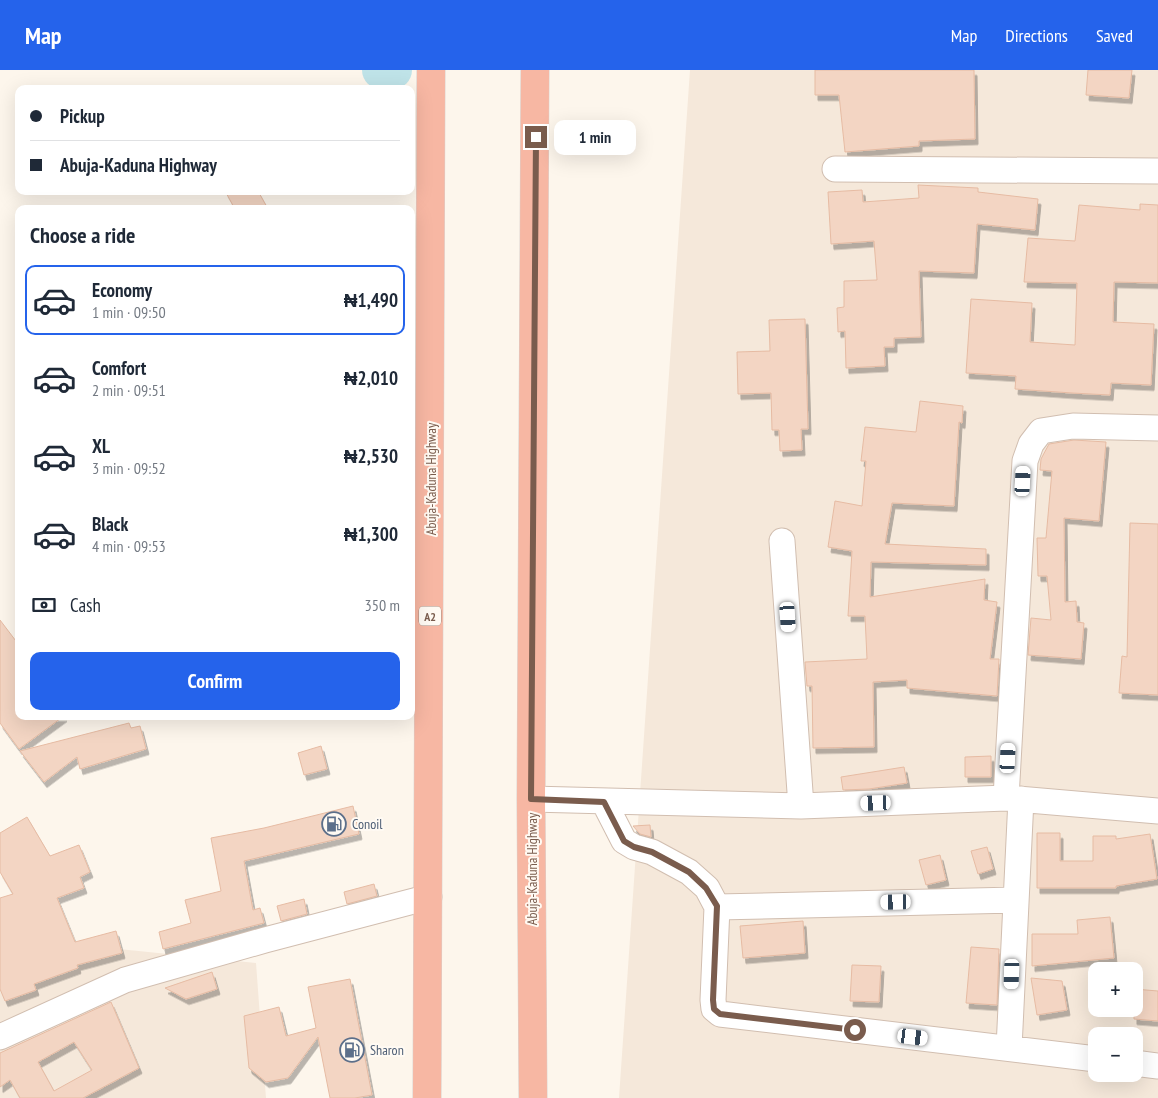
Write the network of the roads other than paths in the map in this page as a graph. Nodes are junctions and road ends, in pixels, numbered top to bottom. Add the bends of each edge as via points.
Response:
1 (431, 70) edge
2 (535, 70) edge
3 (835, 169) dead end
4 (1158, 171) edge
5 (1158, 428) edge
6 (782, 541) dead end
7 (531, 799) junction
8 (1014, 799) junction
9 (604, 802) junction
10 (801, 806) junction
11 (1158, 811) edge
12 (429, 897) junction
13 (1016, 900) junction
14 (717, 906) junction
15 (0, 1037) edge
16 (1009, 1048) junction
17 (1088, 1058) edge
18 (1143, 1064) edge
19 (1158, 1066) edge
20 (427, 1098) edge
21 (533, 1098) edge

1 - 12 highway, Abuja-Kaduna Highway / A2
2 - 7 highway, Abuja-Kaduna Highway
3 - 4 street
5 - 8 street via 1073,426 1041,431 1024,461
6 - 10 street
7 - 9 street
7 - 21 highway, Abuja-Kaduna Highway
8 - 10 street
8 - 11 street
8 - 13 street
9 - 10 street
9 - 14 street via 624,841 689,872 706,888
12 - 15 street via 125,980
12 - 20 highway, Abuja-Kaduna Highway / A2
13 - 14 street
13 - 16 street
14 - 16 street via 713,1000 714,1009 720,1014
16 - 17 street
18 - 19 street

